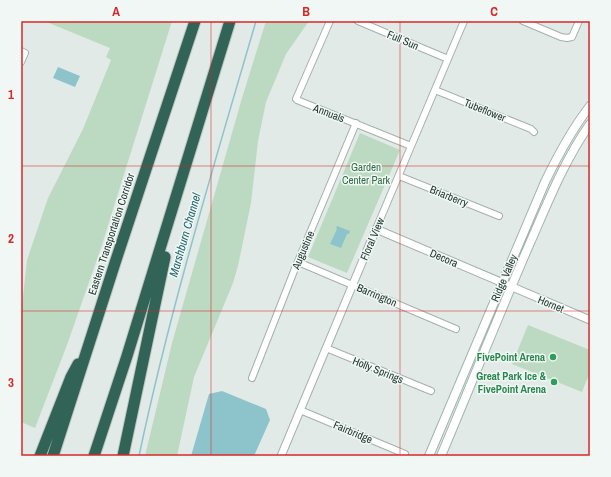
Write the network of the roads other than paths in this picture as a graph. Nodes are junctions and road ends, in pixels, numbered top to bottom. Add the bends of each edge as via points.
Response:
1 (196, 21) edge
2 (230, 21) edge
3 (330, 21) edge
4 (358, 21) edge
5 (464, 21) edge
6 (523, 21) edge
7 (578, 21) edge
8 (21, 52) edge
9 (448, 59) junction
10 (21, 62) edge
11 (435, 90) junction
12 (590, 106) edge
13 (356, 123) junction
14 (590, 124) edge
15 (534, 132) dead end
16 (411, 146) junction
17 (399, 176) junction
18 (182, 180) junction
19 (545, 182) junction
20 (555, 186) junction
21 (499, 216) dead end
22 (376, 229) junction
23 (298, 262) junction
24 (502, 283) junction
25 (353, 285) junction
26 (511, 287) junction
27 (590, 320) edge
28 (456, 328) dead end
29 (91, 339) junction
30 (326, 348) junction
31 (252, 378) dead end
32 (431, 391) dead end
33 (300, 410) junction
34 (405, 454) dead end
35 (40, 456) edge
36 (53, 456) edge
37 (94, 456) edge
38 (122, 456) edge
39 (281, 456) edge
40 (429, 456) edge
41 (441, 456) edge

1 - 29 highway, Eastern Transportation Corridor
2 - 18 highway
3 - 13 street, Annuals via 296,98
4 - 9 street, Full Sun
5 - 9 street, Floral View
6 - 7 street via 562,38 572,37
8 - 10 street via 25,53
9 - 11 street, Floral View
11 - 15 street, Tubeflower
11 - 16 street, Floral View
12 - 19 main road, Ridge Valley via 559,153
13 - 16 street, Annuals
13 - 23 street, Augustine
14 - 20 main road, Ridge Valley via 578,140
16 - 17 street, Floral View
17 - 21 street, Briarberry
17 - 22 street, Floral View
18 - 37 highway
18 - 38 highway
19 - 20 street
19 - 24 main road, Ridge Valley
20 - 26 main road, Ridge Valley
22 - 24 street, Decora
22 - 25 street, Floral View
23 - 25 street, Barrington
23 - 31 street, Augustine
24 - 26 street, Decora
24 - 40 main road, Ridge Valley
25 - 28 street, Barrington
25 - 30 street, Floral View
26 - 27 street, Hornet
26 - 41 main road, Ridge Valley
29 - 35 highway via 71,377
29 - 36 highway, Eastern Transportation Corridor
30 - 32 street, Holly Springs
30 - 33 street, Floral View
33 - 34 street, Fairbridge
33 - 39 street, Floral View

